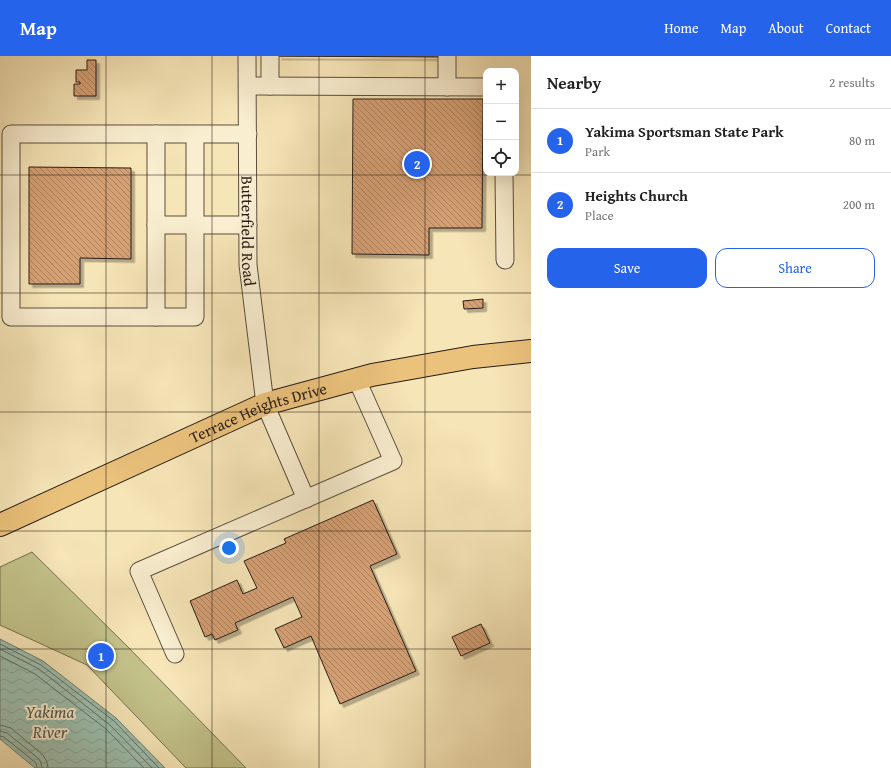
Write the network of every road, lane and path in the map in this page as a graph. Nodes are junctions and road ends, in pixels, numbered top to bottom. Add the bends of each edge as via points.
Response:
1 (248, 56) edge
2 (270, 56) edge
3 (447, 56) edge
4 (248, 86) junction
5 (270, 86) junction
6 (447, 87) junction
7 (483, 87) edge
8 (156, 134) junction
9 (195, 134) junction
10 (248, 134) junction
11 (504, 176) edge
12 (156, 225) junction
13 (195, 225) junction
14 (248, 225) junction
15 (505, 260) dead end
16 (156, 317) junction
17 (531, 351) edge
18 (357, 380) junction
19 (264, 404) junction
20 (306, 499) junction
21 (0, 525) edge
22 (175, 654) dead end

1 - 4 street, Butterfield Road
2 - 5 street
3 - 6 street
4 - 5 street
4 - 10 street, Butterfield Road
5 - 6 street
6 - 7 street
8 - 9 street
8 - 12 street
8 - 16 street via 11,134 11,317
9 - 10 street
9 - 13 street
10 - 14 street, Butterfield Road
11 - 15 street
12 - 13 street
12 - 16 street
13 - 14 street
13 - 16 street via 195,317
14 - 19 street, Butterfield Road via 248,265
17 - 18 main road, Terrace Heights Drive via 472,357
18 - 19 main road, Terrace Heights Drive
18 - 20 street via 393,461
19 - 20 street, Butterfield Road
19 - 21 main road, Terrace Heights Drive
20 - 22 street via 139,572

